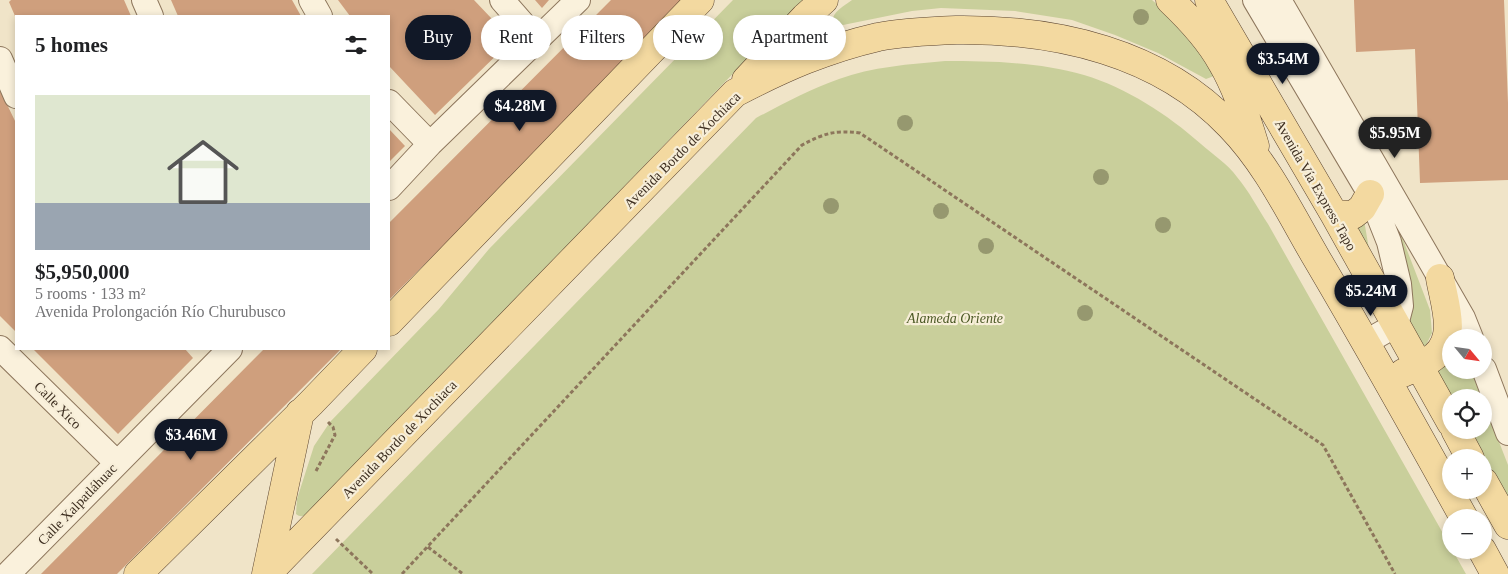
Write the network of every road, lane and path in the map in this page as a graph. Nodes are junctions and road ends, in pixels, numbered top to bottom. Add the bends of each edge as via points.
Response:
1 (144, 0) edge
2 (311, 0) edge
3 (502, 0) edge
4 (578, 0) edge
5 (700, 0) edge
6 (824, 0) edge
7 (1170, 0) edge
8 (1209, 0) edge
9 (1255, 0) edge
10 (1280, 0) edge
11 (151, 15) edge
12 (319, 15) edge
13 (515, 15) edge
14 (551, 26) edge
15 (0, 59) edge
16 (516, 60) edge
17 (735, 92) junction
18 (15, 94) edge
19 (390, 103) edge
20 (430, 144) junction
21 (1259, 159) junction
22 (390, 187) edge
23 (1370, 194) junction
24 (1334, 214) junction
25 (1440, 278) junction
26 (390, 321) edge
27 (1396, 325) junction
28 (1467, 329) edge
29 (1366, 342) junction
30 (0, 348) edge
31 (362, 350) edge
32 (221, 352) edge
33 (1419, 366) junction
34 (1488, 379) edge
35 (1388, 381) junction
36 (1442, 407) edge
37 (300, 413) junction
38 (1508, 433) edge
39 (117, 463) junction
40 (1492, 496) edge
41 (1459, 509) edge
42 (1508, 525) edge
43 (428, 547) junction
44 (1487, 559) edge
45 (8, 574) edge
46 (138, 574) edge
47 (267, 574) edge
48 (402, 574) edge
49 (463, 574) edge
50 (1395, 574) edge
51 (1495, 574) edge

1 - 11 street
2 - 12 street
3 - 13 street
4 - 14 street
5 - 26 main road
6 - 17 main road
7 - 21 main road via 1198,28 1223,63
8 - 24 main road, Avenida Vía Express Tapo
9 - 23 street
10 - 25 street
15 - 18 street
16 - 20 street
17 - 21 main road, Avenida Bordo de Xochiaca via 795,63 880,37 912,32 976,30 1038,35 1109,51 1171,78 1194,93 1231,126
17 - 47 main road, Avenida Bordo de Xochiaca
19 - 20 street
20 - 22 street
21 - 29 main road
23 - 24 main road via 1362,208 1352,215
23 - 27 street via 1389,242 1399,284 1400,306
24 - 27 main road, Avenida Vía Express Tapo
25 - 28 street
25 - 33 main road via 1448,335 1435,356
27 - 29 street
27 - 33 main road, Avenida Vía Express Tapo
29 - 35 main road
30 - 39 street, Calle Xico
31 - 37 main road
32 - 39 street, Calle Xalpatláhuac
33 - 35 main road
33 - 36 main road, Avenida Vía Express Tapo
34 - 38 street
35 - 41 main road
37 - 46 main road
37 - 47 main road
39 - 45 street, Calle Xalpatláhuac
40 - 42 main road
43 - 48 path
43 - 49 path
43 - 50 path via 802,145 821,135 842,130 860,133 1323,445
44 - 51 main road

